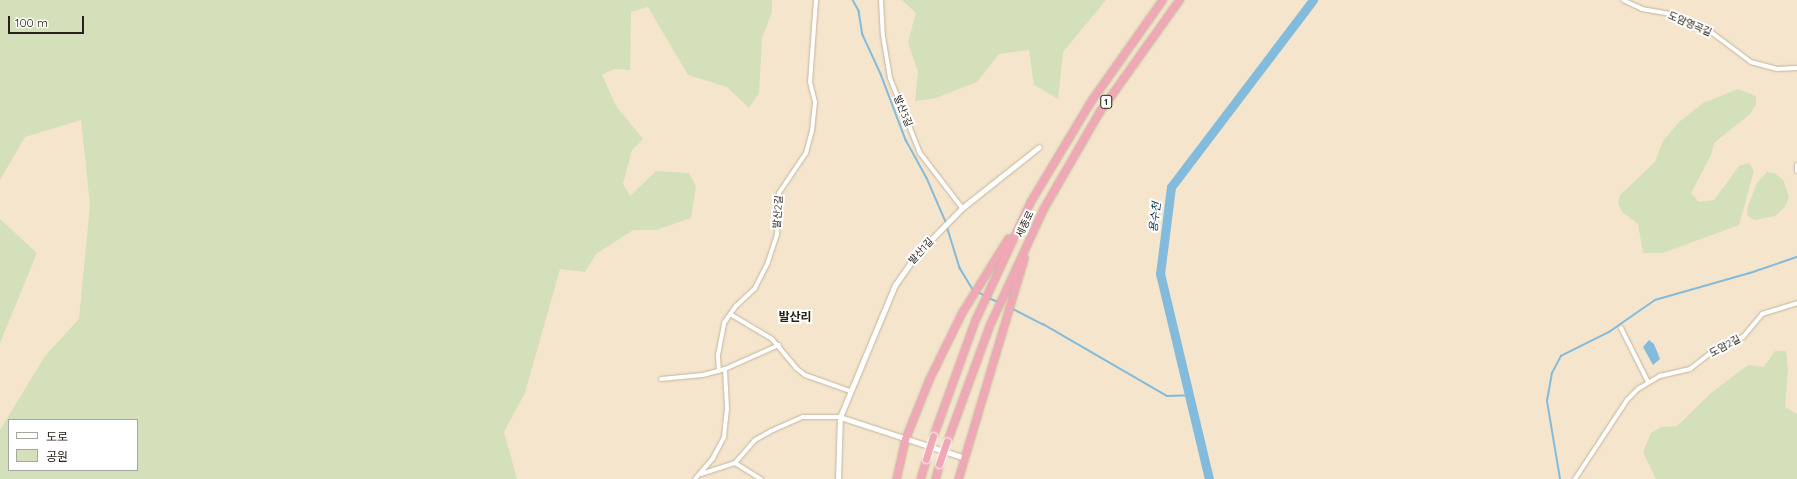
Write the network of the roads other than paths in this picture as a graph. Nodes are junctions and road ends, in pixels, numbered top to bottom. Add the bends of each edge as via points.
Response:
1 (816, 0) edge
2 (881, 0) edge
3 (1162, 0) edge
4 (1179, 0) edge
5 (1623, 0) edge
6 (1797, 68) edge
7 (1039, 148) dead end
8 (1797, 165) edge
9 (1797, 171) edge
10 (1030, 202) junction
11 (962, 208) junction
12 (1043, 209) junction
13 (1797, 303) edge
14 (730, 314) junction
15 (1621, 328) dead end
16 (779, 345) junction
17 (725, 369) junction
18 (719, 371) junction
19 (661, 379) dead end
20 (1648, 382) junction
21 (850, 391) junction
22 (840, 417) junction
23 (905, 439) junction
24 (965, 458) junction
25 (735, 463) junction
26 (696, 478) edge
27 (761, 479) edge
28 (838, 479) edge
29 (896, 479) edge
30 (920, 479) edge
31 (935, 479) edge
32 (958, 479) edge
33 (1576, 479) edge

1 - 14 street, 발산2길 via 810,82 815,102 812,131 806,153 779,193 777,235 768,262 755,288
2 - 11 street, 발산3길 via 883,36 890,78 920,154
3 - 10 highway, 세종로 / 1 via 1090,102
4 - 12 highway, 세종로 / 1 via 1100,112
5 - 6 street, 도암영곡길 via 1642,9 1670,14 1706,29 1752,62 1777,69
7 - 11 street, 발산1길
8 - 9 street
10 - 23 highway via 962,312 926,386
10 - 30 highway, 세종로 / 1, bridge via 975,320
11 - 21 street, 발산1길 via 915,256 895,285
12 - 24 highway via 1014,288
12 - 31 highway, 세종로 / 1, bridge via 989,326
13 - 20 street, 도암2길 via 1762,314 1742,337 1712,352 1690,369
14 - 16 street via 757,328
14 - 18 street, 발산2길 via 721,337
15 - 20 street
16 - 17 street
16 - 21 street via 796,368 805,375
17 - 18 street
17 - 26 street via 727,408 724,437 716,454
18 - 19 street
20 - 33 street, 도암2길 via 1627,400
21 - 22 street, 발산1길
22 - 23 street
22 - 25 street via 803,417 755,440
22 - 28 street, 발산1길
23 - 24 street
23 - 29 highway
24 - 32 highway
25 - 26 street via 703,472
25 - 27 street

